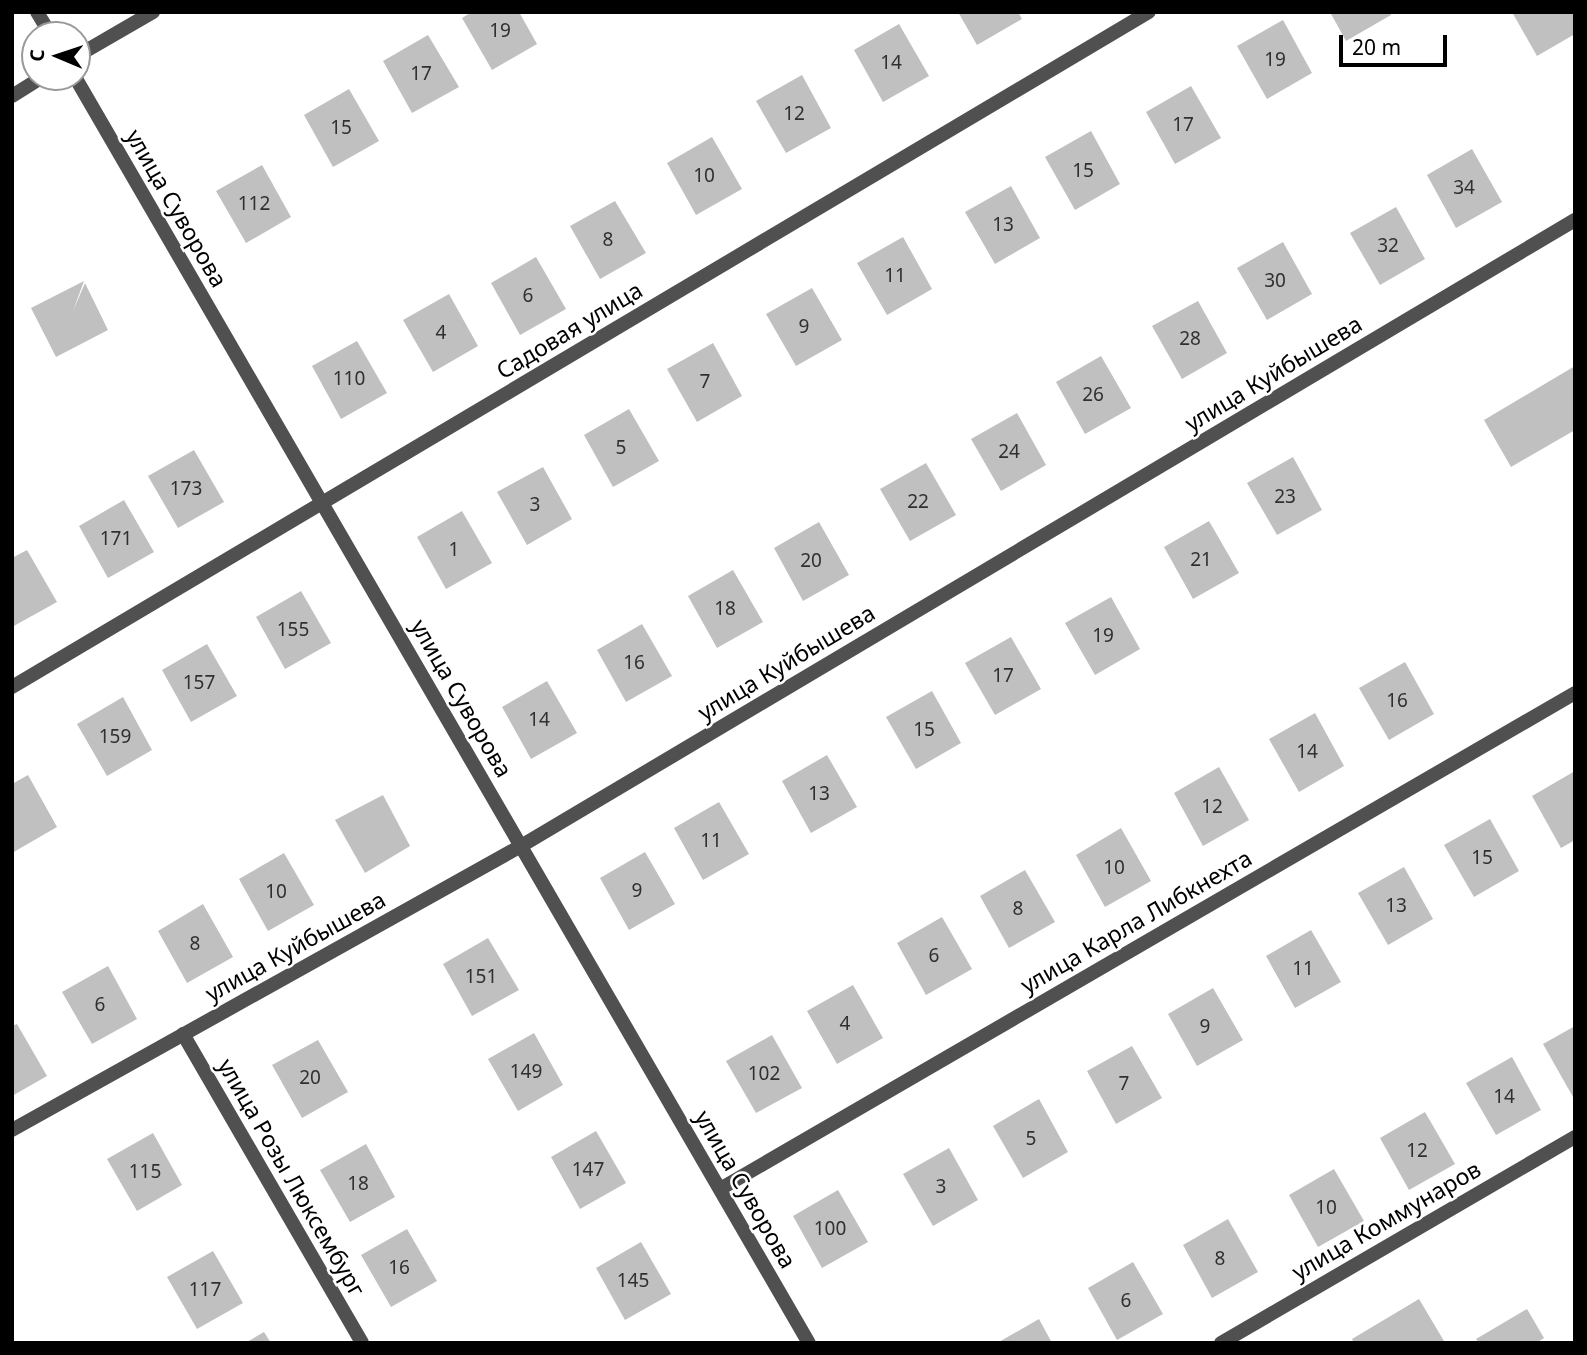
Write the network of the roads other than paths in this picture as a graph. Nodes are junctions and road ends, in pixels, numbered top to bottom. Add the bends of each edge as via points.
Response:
1 (153, 12) edge
2 (1149, 12) edge
3 (91, 48) edge
4 (83, 91) edge
5 (1575, 220) edge
6 (322, 503) junction
7 (12, 687) edge
8 (1575, 693) edge
9 (521, 846) junction
10 (183, 1034) junction
11 (12, 1130) edge
12 (1575, 1137) edge
13 (719, 1189) junction
14 (362, 1343) edge
15 (809, 1343) edge
16 (1221, 1343) edge

1 - 3 street
2 - 6 street, Садовая улица
4 - 6 street, улица Суворова
5 - 9 street, улица Куйбышева
6 - 7 street, Садовая улица
6 - 9 street, улица Суворова
8 - 13 street, улица Карла Либкнехта
9 - 10 street, улица Куйбышева
9 - 13 street, улица Суворова
10 - 11 street, улица Куйбышева
10 - 14 street, улица Розы Люксембург
12 - 16 street, улица Коммунаров
13 - 15 street, улица Суворова

